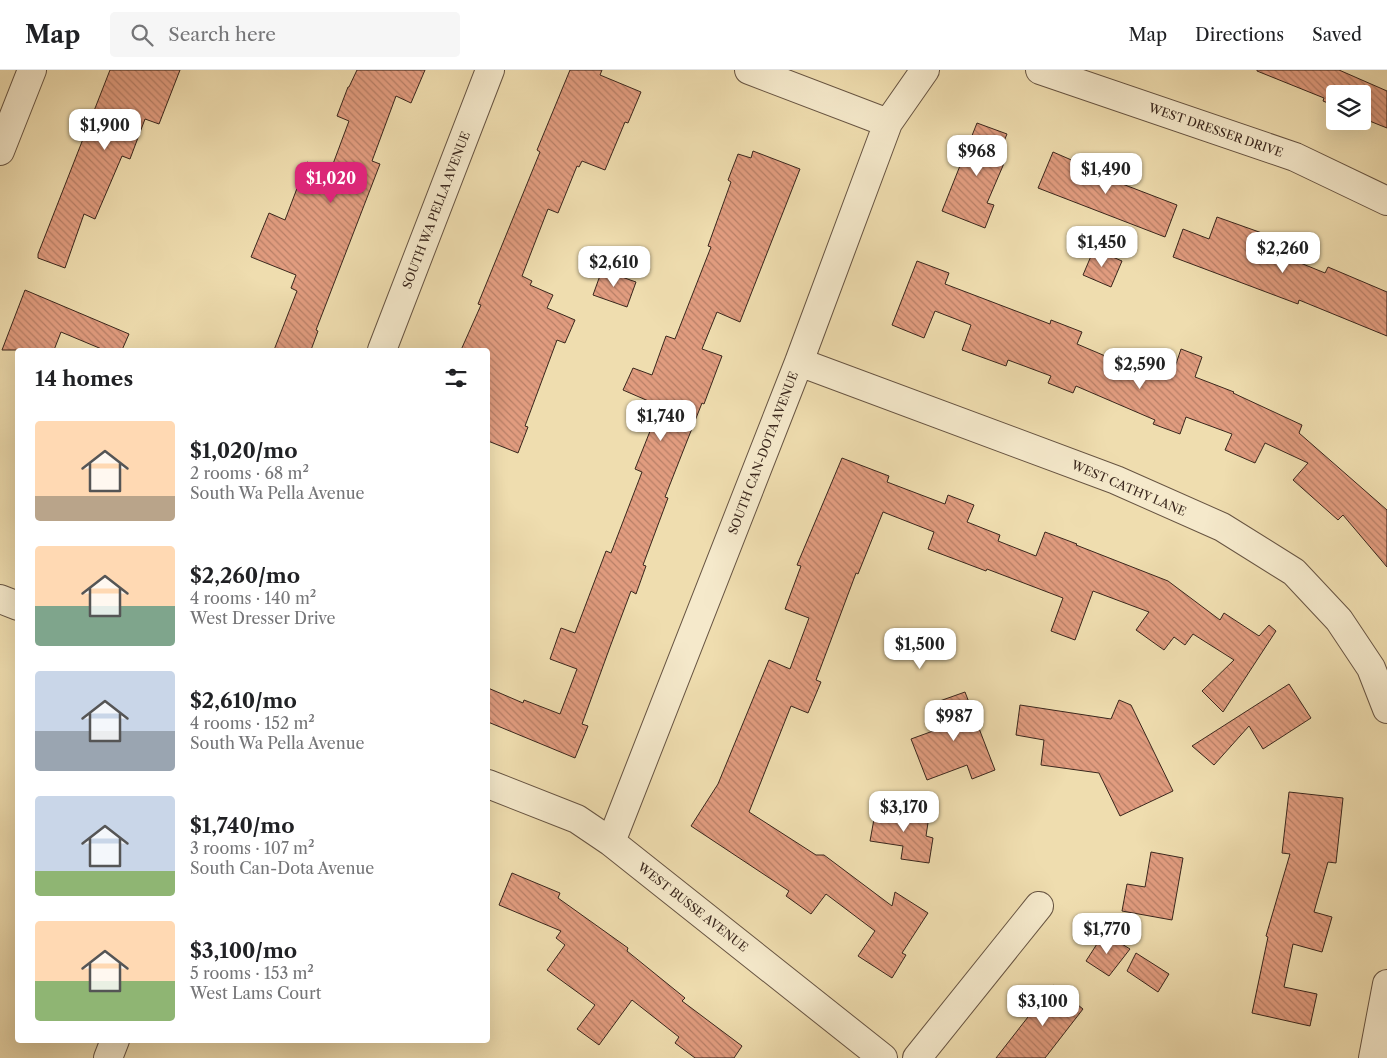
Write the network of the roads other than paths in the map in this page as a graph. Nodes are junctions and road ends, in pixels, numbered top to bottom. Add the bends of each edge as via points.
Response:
1 (32, 70) edge
2 (490, 70) edge
3 (749, 70) edge
4 (925, 70) edge
5 (1040, 70) edge
6 (888, 123) junction
7 (0, 151) edge
8 (1387, 200) edge
9 (383, 348) edge
10 (799, 362) junction
11 (0, 599) edge
12 (15, 605) edge
13 (1387, 709) edge
14 (490, 785) edge
15 (611, 842) junction
16 (1039, 906) dead end
17 (1387, 984) edge
18 (114, 1043) edge
19 (108, 1058) edge
20 (883, 1058) edge
21 (917, 1058) edge
22 (1373, 1058) edge

1 - 7 street
2 - 9 street, SOUTH WA PELLA AVENUE
3 - 6 street
4 - 6 street, SOUTH CAN-DOTA AVENUE
5 - 8 street, WEST DRESSER DRIVE via 1295,157
6 - 10 street, SOUTH CAN-DOTA AVENUE
10 - 13 street, WEST CATHY LANE via 1116,480 1222,527 1294,572 1339,620 1371,668
10 - 15 street, SOUTH CAN-DOTA AVENUE
11 - 12 street
14 - 15 street, WEST BUSSE AVENUE via 577,819
15 - 20 street, WEST BUSSE AVENUE
16 - 21 street
17 - 22 street
18 - 19 street

